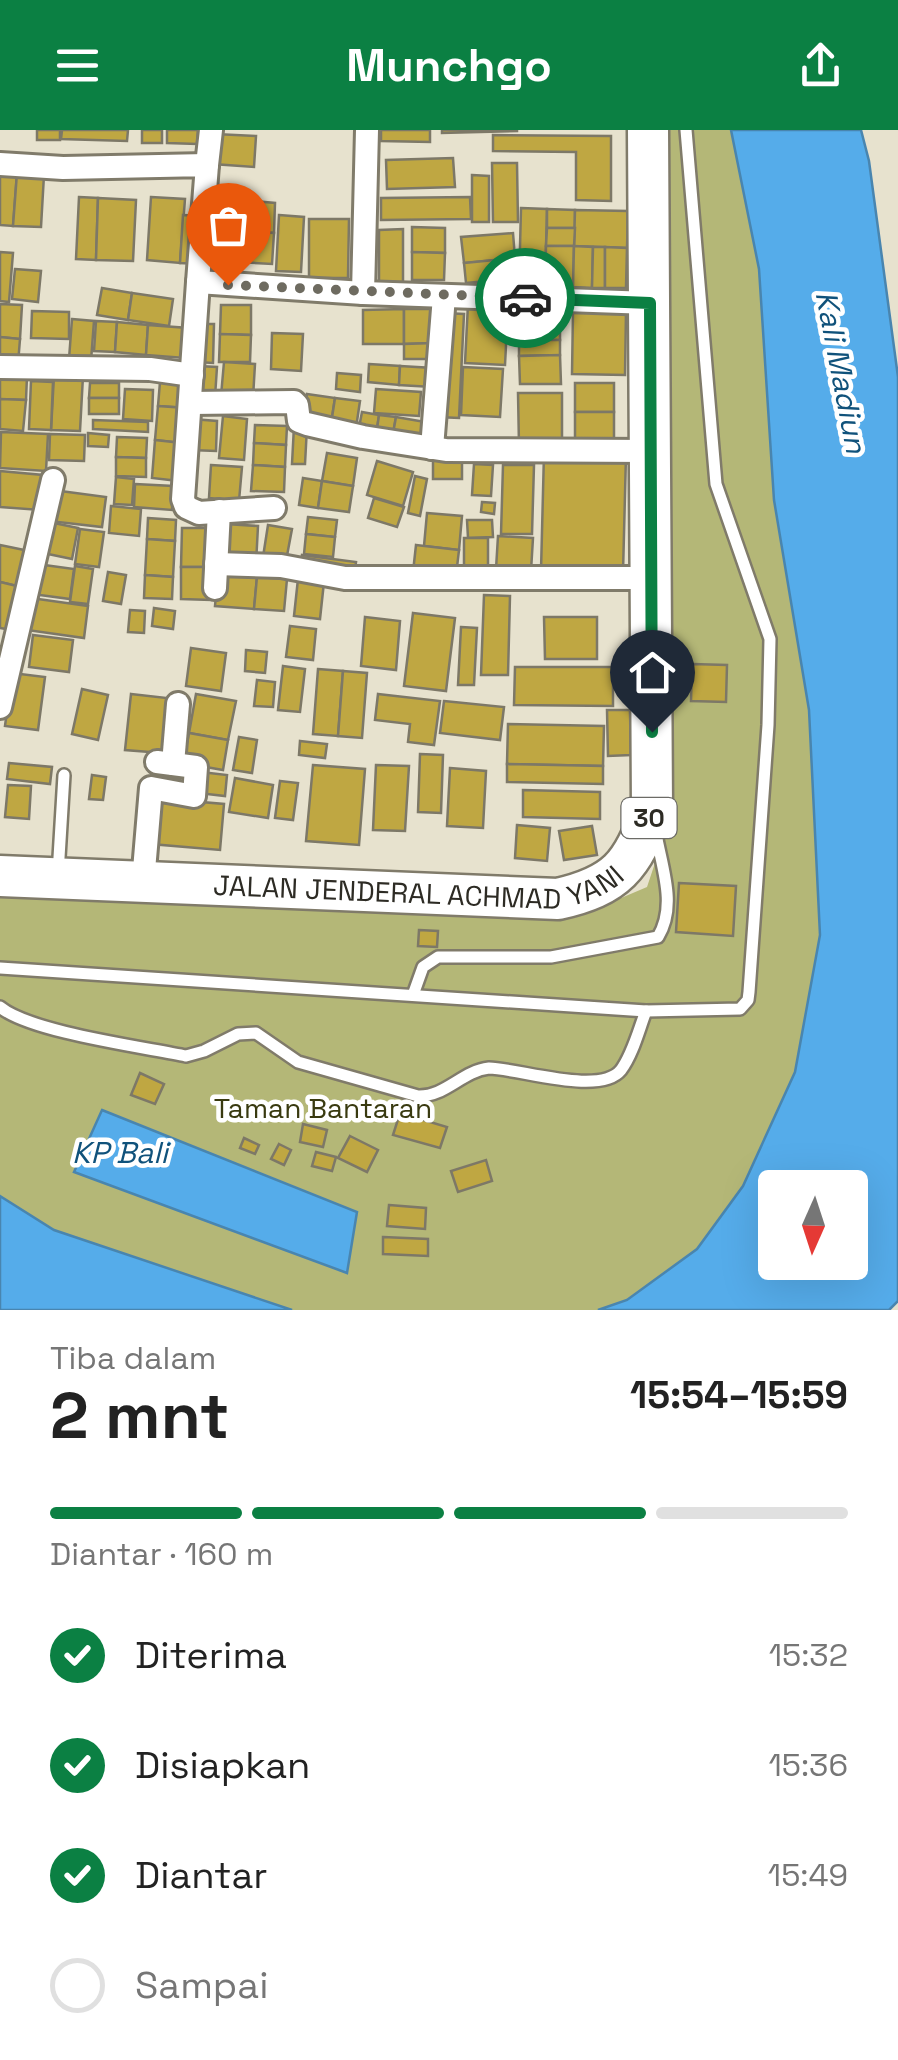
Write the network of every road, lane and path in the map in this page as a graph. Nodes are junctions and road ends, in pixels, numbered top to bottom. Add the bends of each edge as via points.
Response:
1 (211, 130) edge
2 (367, 130) edge
3 (648, 130) edge
4 (686, 130) edge
5 (0, 164) edge
6 (207, 165) junction
7 (198, 282) junction
8 (364, 293) junction
9 (444, 296) junction
10 (650, 303) junction
11 (0, 367) edge
12 (192, 374) junction
13 (190, 403) junction
14 (432, 448) junction
15 (651, 451) junction
16 (52, 480) dead end
17 (274, 508) dead end
18 (219, 512) junction
19 (216, 564) junction
20 (650, 578) junction
21 (215, 588) dead end
22 (178, 704) dead end
23 (0, 707) edge
24 (64, 775) dead end
25 (652, 810) junction
26 (0, 876) edge
27 (58, 878) junction
28 (143, 882) junction
29 (0, 968) edge
30 (413, 995) junction
31 (0, 1007) edge
32 (646, 1011) junction

1 - 6 street
2 - 8 street
3 - 10 highway, JALAN JENDERAL ACHMAD YANI / 30
4 - 32 lane via 716,484 770,639 768,725 748,1000 740,1009
5 - 6 street
6 - 7 street
7 - 8 street
7 - 12 street
8 - 9 street
9 - 10 street
9 - 14 street
10 - 15 highway, JALAN JENDERAL ACHMAD YANI / 30
11 - 12 street
12 - 13 street
13 - 14 street via 294,402 299,421
13 - 18 street via 183,499 193,512
14 - 15 street
15 - 20 highway, JALAN JENDERAL ACHMAD YANI / 30
16 - 23 street
17 - 18 street
18 - 19 street
19 - 20 street via 281,566 345,578
19 - 21 street
20 - 25 highway, JALAN JENDERAL ACHMAD YANI / 30
22 - 28 street via 164,763 196,768 194,796 151,788
24 - 27 lane
25 - 28 highway, JALAN JENDERAL ACHMAD YANI / 30 via 624,868 594,890 558,899
25 - 30 lane via 669,903 658,937 550,957 438,957 424,966
26 - 27 highway, JALAN JENDERAL ACHMAD YANI / 30
27 - 28 highway, JALAN JENDERAL ACHMAD YANI / 30
29 - 30 lane
30 - 32 lane
31 - 32 lane via 36,1024 186,1056 256,1033 298,1062 418,1096 489,1068 590,1082 612,1078 625,1065

